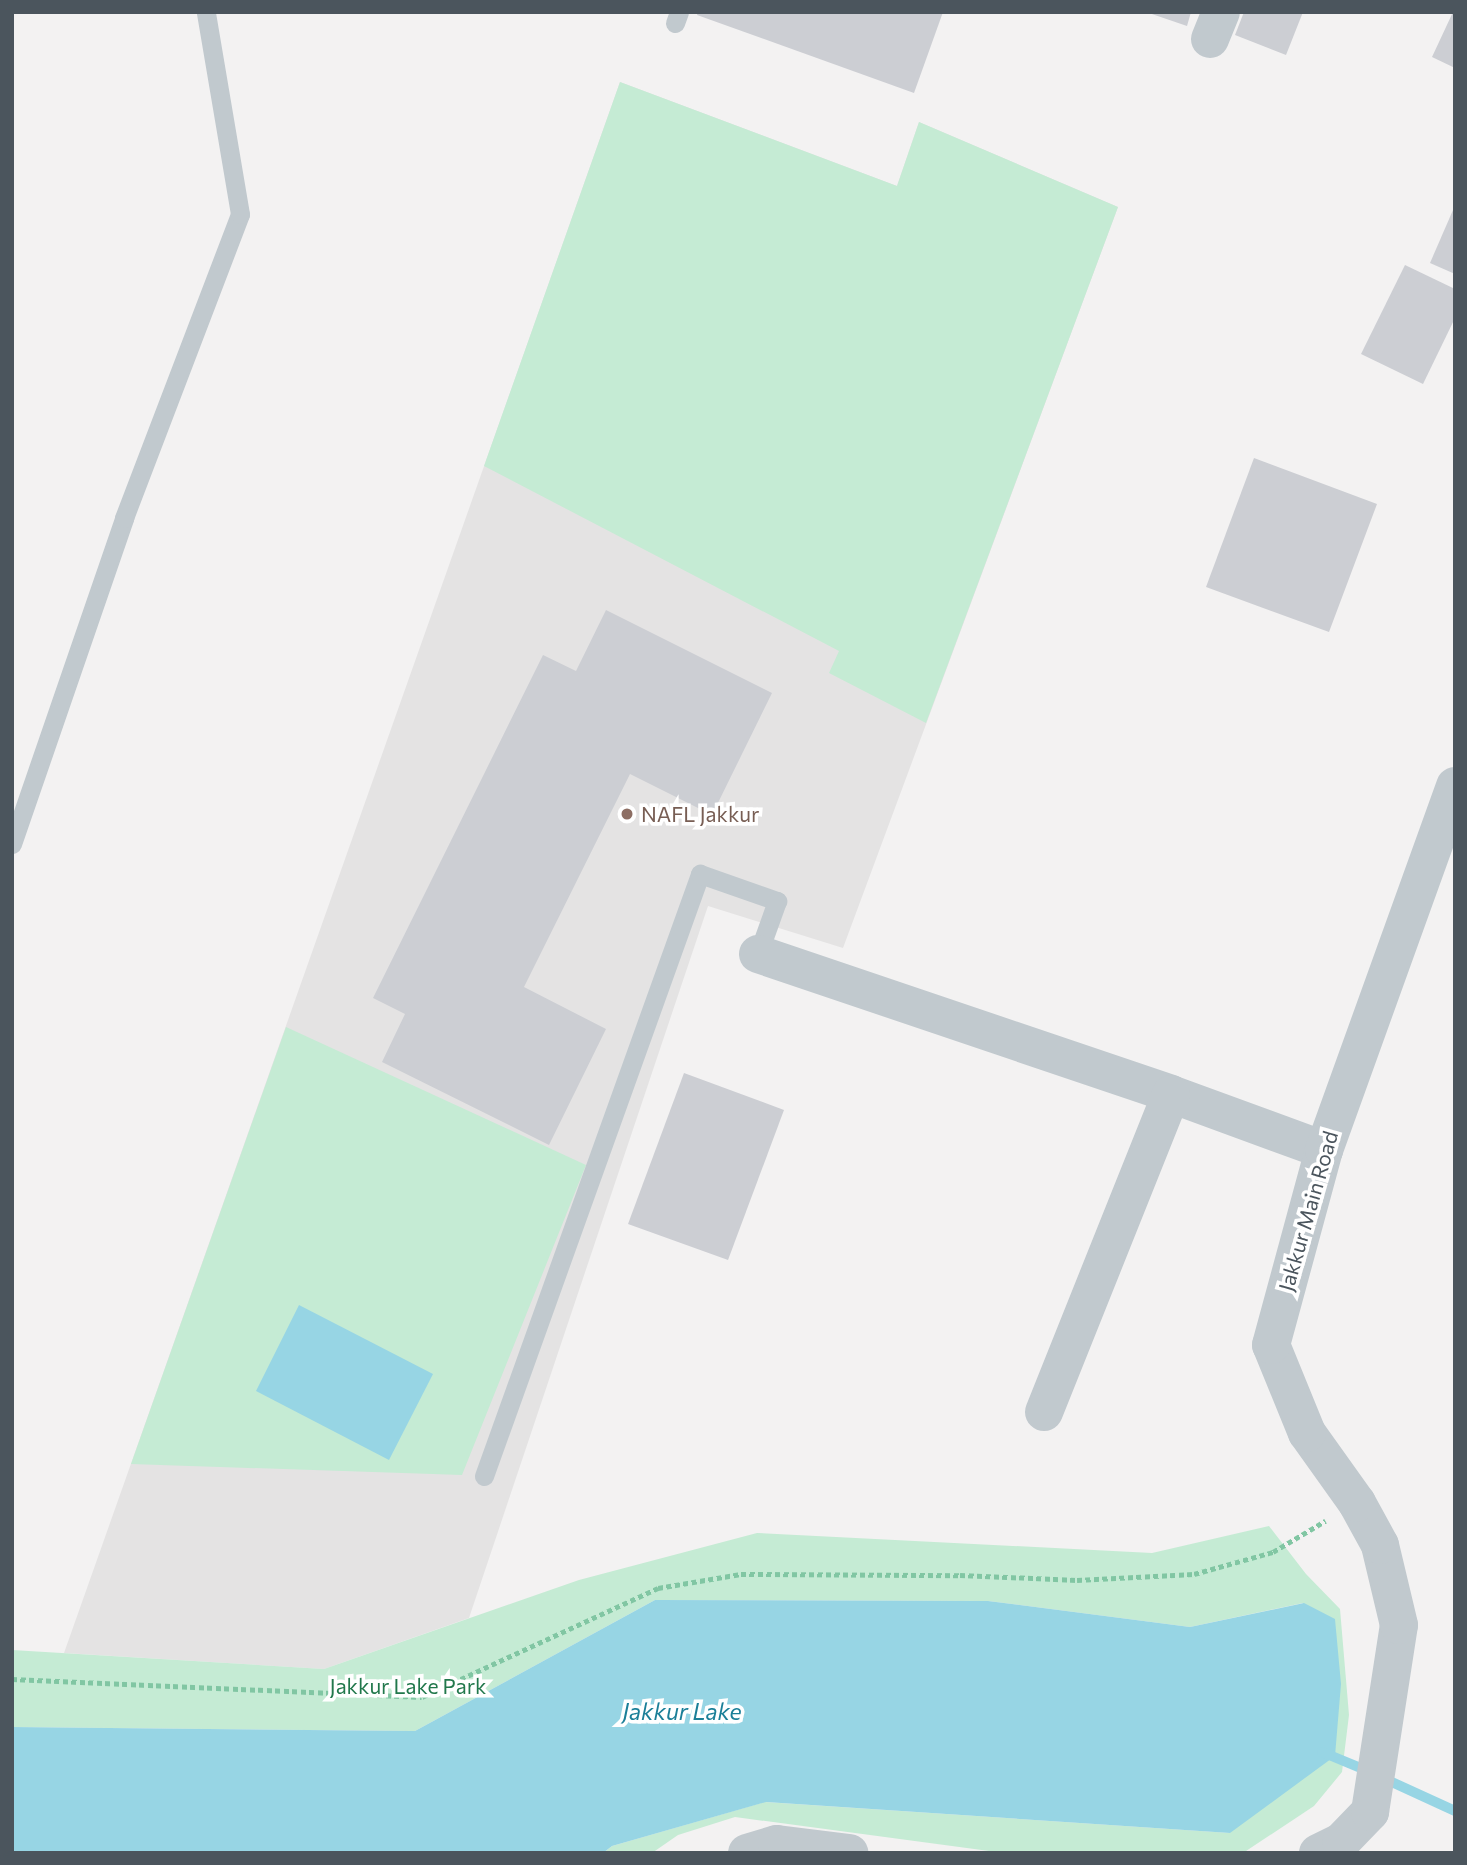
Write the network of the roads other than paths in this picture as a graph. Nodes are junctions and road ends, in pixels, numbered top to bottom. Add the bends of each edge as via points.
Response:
1 (206, 12) edge
2 (1455, 786) edge
3 (12, 844) edge
4 (758, 954) joint
5 (1171, 1094) junction
6 (1324, 1150) junction
7 (1044, 1412) dead end
8 (484, 1476) dead end
9 (747, 1853) edge
10 (849, 1853) edge
11 (1318, 1853) edge

1 - 3 lane via 240,214 124,518
2 - 6 street, Jakkur Main Road
4 - 5 street
4 - 8 lane via 777,901 701,874
5 - 6 street
5 - 7 street
6 - 11 street, Jakkur Main Road via 1271,1345 1307,1433 1357,1503 1380,1545 1399,1625 1370,1812 1341,1842
9 - 10 street via 777,1844

